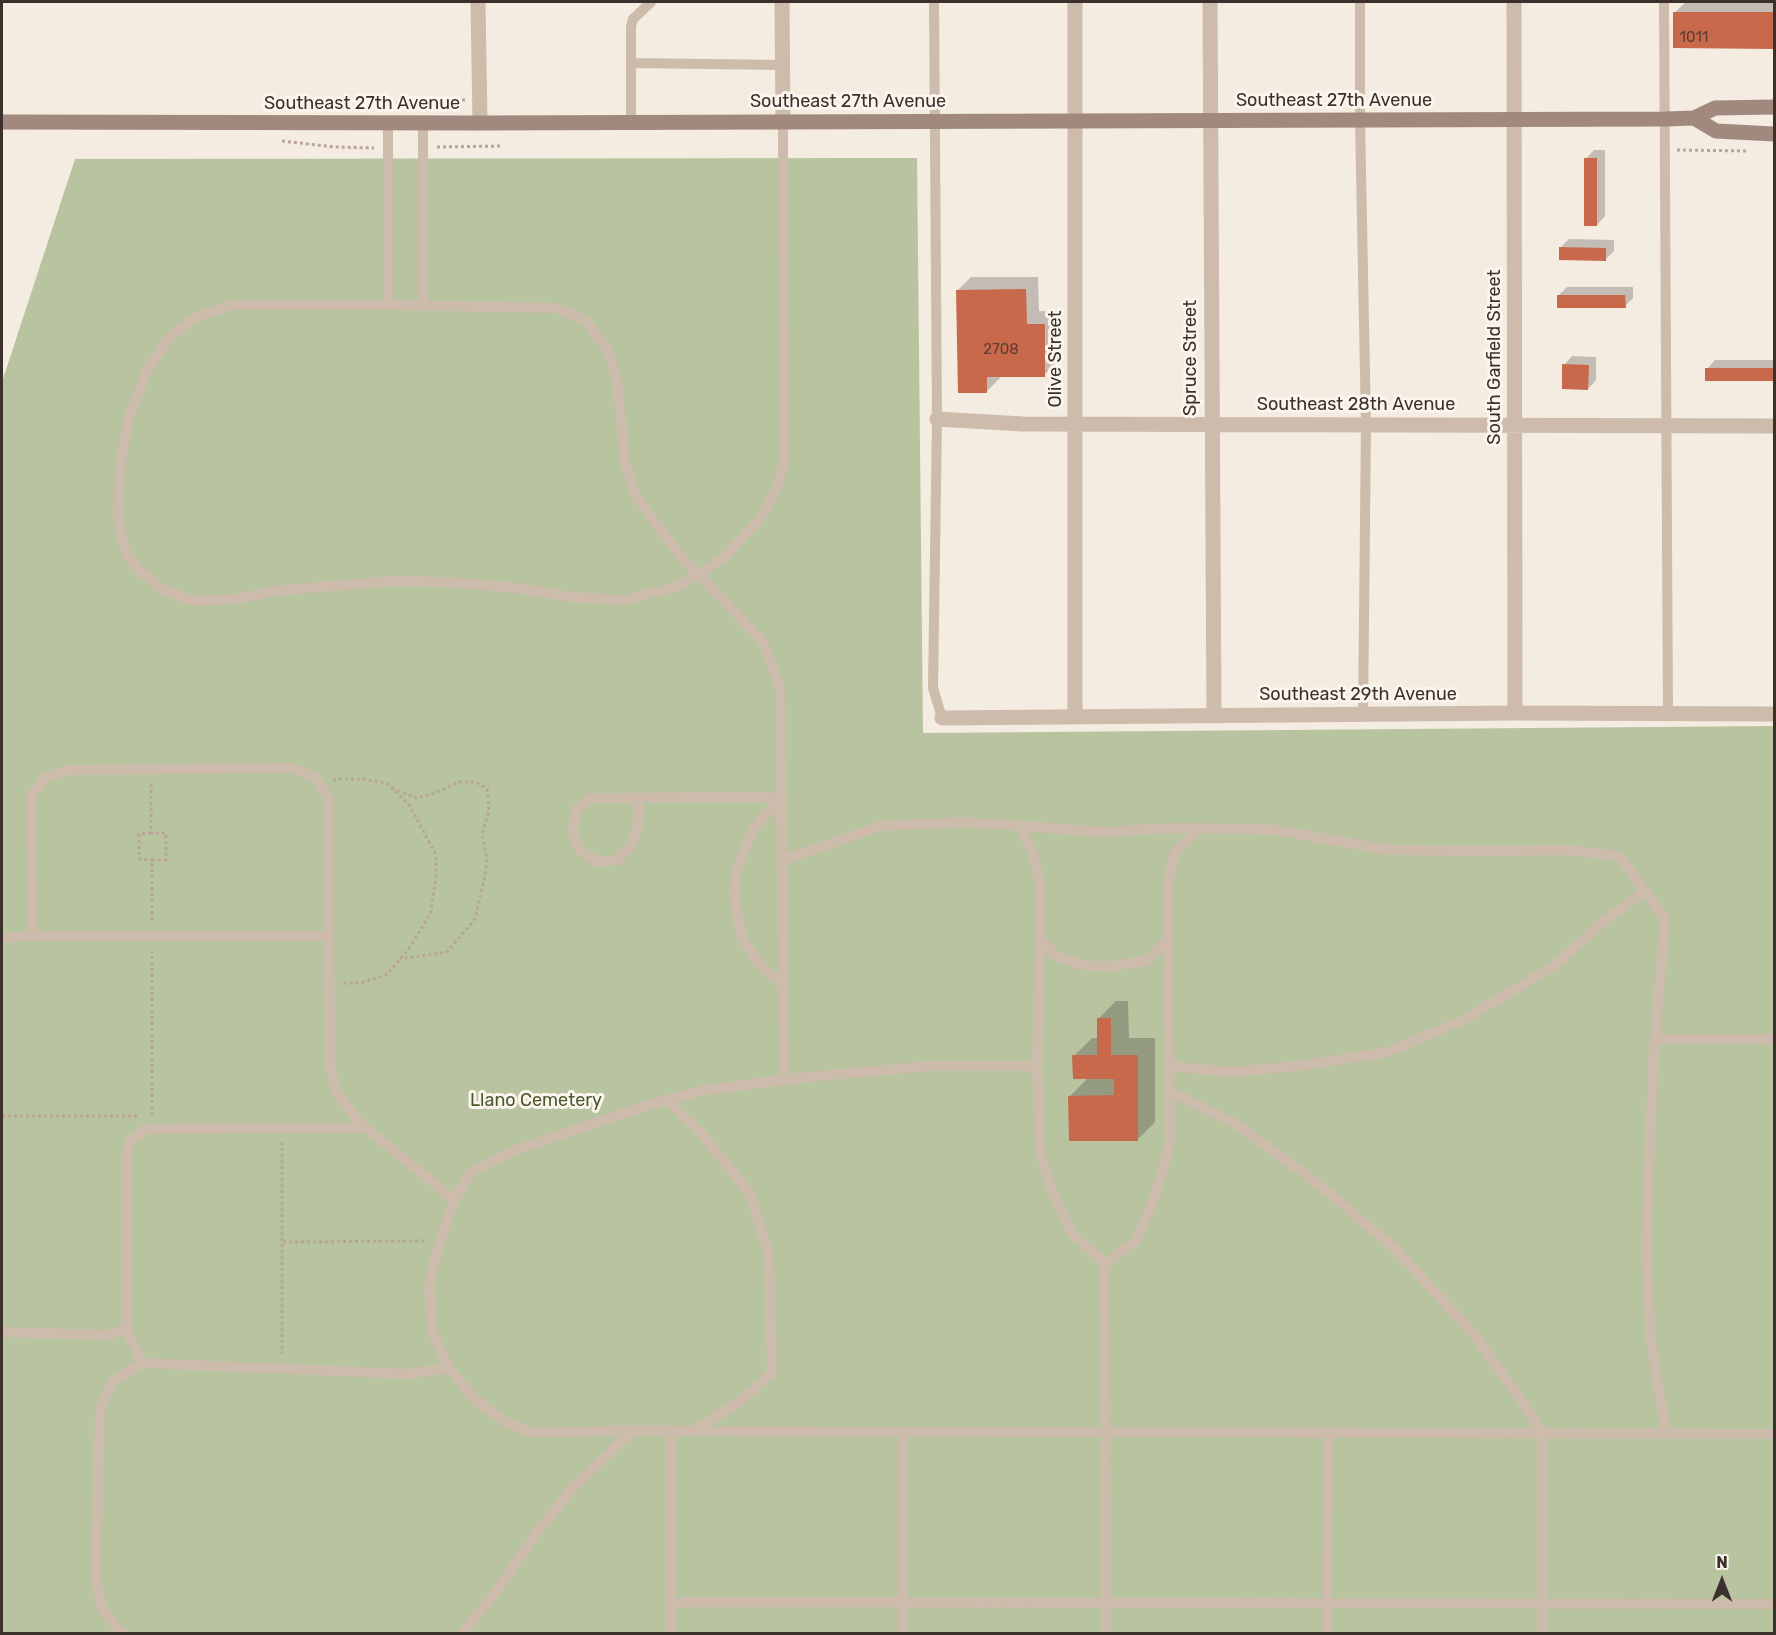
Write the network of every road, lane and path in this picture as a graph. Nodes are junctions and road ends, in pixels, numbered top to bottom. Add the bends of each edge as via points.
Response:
1 (478, 2) edge
2 (651, 2) edge
3 (782, 2) edge
4 (934, 2) edge
5 (1075, 2) edge
6 (1210, 2) edge
7 (1359, 2) edge
8 (1514, 2) edge
9 (1664, 2) edge
10 (631, 63) junction
11 (783, 64) junction
12 (452, 100) dead end
13 (366, 105) dead end
14 (1774, 107) edge
15 (1694, 118) junction
16 (1665, 119) junction
17 (1210, 120) junction
18 (1359, 120) junction
19 (1515, 120) junction
20 (935, 121) junction
21 (1075, 121) junction
22 (2, 122) edge
23 (631, 122) junction
24 (783, 122) junction
25 (388, 123) junction
26 (423, 123) junction
27 (480, 123) junction
28 (1774, 134) edge
29 (274, 139) dead end
30 (502, 146) dead end
31 (374, 148) dead end
32 (437, 148) dead end
33 (1666, 150) junction
34 (1752, 151) dead end
35 (388, 304) junction
36 (423, 305) junction
37 (937, 419) junction
38 (1075, 424) junction
39 (1515, 424) junction
40 (1211, 425) junction
41 (1366, 425) junction
42 (1667, 425) junction
43 (1774, 426) edge
44 (698, 574) junction
45 (1515, 713) junction
46 (1363, 714) junction
47 (1668, 714) junction
48 (1774, 714) edge
49 (1214, 715) junction
50 (1075, 717) junction
51 (942, 718) joint
52 (320, 785) junction
53 (391, 788) junction
54 (639, 798) junction
55 (781, 798) junction
56 (1018, 826) junction
57 (1199, 828) junction
58 (151, 833) dead end
59 (152, 860) dead end
60 (782, 861) junction
61 (1646, 891) junction
62 (32, 936) junction
63 (329, 936) junction
64 (2, 938) edge
65 (1040, 939) junction
66 (1168, 939) junction
67 (400, 959) junction
68 (329, 982) junction
69 (783, 986) junction
70 (1655, 1039) junction
71 (1774, 1039) edge
72 (1037, 1066) junction
73 (1169, 1066) junction
74 (784, 1080) junction
75 (1169, 1091) junction
76 (667, 1100) junction
77 (2, 1116) edge
78 (140, 1116) dead end
79 (282, 1128) junction
80 (366, 1128) junction
81 (454, 1200) junction
82 (440, 1241) junction
83 (282, 1242) junction
84 (1105, 1264) junction
85 (126, 1328) junction
86 (2, 1332) edge
87 (142, 1363) junction
88 (282, 1368) junction
89 (449, 1368) junction
90 (633, 1430) junction
91 (670, 1431) junction
92 (693, 1431) junction
93 (903, 1432) junction
94 (1105, 1432) junction
95 (1328, 1432) junction
96 (1542, 1433) junction
97 (1666, 1434) junction
98 (1774, 1434) edge
99 (670, 1602) junction
100 (903, 1602) junction
101 (1106, 1603) junction
102 (1328, 1603) junction
103 (1542, 1604) junction
104 (1774, 1604) edge
105 (123, 1634) edge
106 (462, 1634) edge
107 (670, 1634) edge
108 (903, 1634) edge
109 (1106, 1634) edge
110 (1328, 1634) edge
111 (1542, 1634) edge

1 - 27 street
2 - 10 lane via 633,19
3 - 11 street
4 - 20 lane
5 - 21 street, Olive Street
6 - 17 street, Spruce Street
7 - 18 lane
8 - 19 street, South Garfield Street
9 - 16 lane
10 - 11 lane
10 - 23 lane
11 - 24 street
12 - 13 path
14 - 15 main road, Southeast 27th Avenue via 1715,108
15 - 16 main road, Southeast 27th Avenue
15 - 28 main road, Southeast 27th Avenue via 1716,131
16 - 19 main road, Southeast 27th Avenue
16 - 33 lane
17 - 18 main road, Southeast 27th Avenue
17 - 21 main road, Southeast 27th Avenue
17 - 40 street, Spruce Street
18 - 19 main road, Southeast 27th Avenue
18 - 41 lane
19 - 39 street, South Garfield Street
20 - 21 main road, Southeast 27th Avenue
20 - 24 main road, Southeast 27th Avenue
20 - 37 lane
21 - 38 street, Olive Street
22 - 25 main road, Southeast 27th Avenue
23 - 24 main road, Southeast 27th Avenue
23 - 27 main road, Southeast 27th Avenue
24 - 44 lane via 784,462 777,487 761,518 720,561
25 - 26 main road, Southeast 27th Avenue
25 - 35 lane
26 - 27 main road, Southeast 27th Avenue
26 - 36 lane
29 - 31 path
30 - 32 path
33 - 34 path
33 - 42 lane
35 - 36 lane
35 - 44 lane via 231,305 196,317 168,339 147,370 128,420 120,468 118,519 126,554 141,573 164,590 193,600 393,581 446,582 625,600 679,586
36 - 44 lane via 557,308 585,320 608,351 617,380 625,463 637,498
37 - 38 street, Southeast 28th Avenue
37 - 51 lane via 933,688
38 - 40 street, Southeast 28th Avenue
38 - 50 street, Olive Street
39 - 41 street, Southeast 28th Avenue
39 - 42 street, Southeast 28th Avenue
39 - 45 street, South Garfield Street
40 - 41 street, Southeast 28th Avenue
40 - 49 street, Spruce Street
41 - 46 lane
42 - 43 street, Southeast 28th Avenue
42 - 47 lane
44 - 55 lane via 763,642 780,688
45 - 46 street, Southeast 29th Avenue
45 - 47 street, Southeast 29th Avenue
46 - 49 street, Southeast 29th Avenue
47 - 48 street, Southeast 29th Avenue
49 - 50 street, Southeast 29th Avenue
50 - 51 street, Southeast 29th Avenue
52 - 53 path via 337,779 363,779
52 - 62 lane via 315,777 291,768 70,770 47,776 31,795
52 - 63 lane via 328,797
53 - 67 path via 410,806 436,855 431,913
53 - 67 path via 416,798 459,782 476,782 487,789 489,810 482,835 487,859 475,919 447,952
54 - 54 lane via 591,798 576,809 572,832 580,851 598,862 617,860 631,846 637,831
54 - 55 lane
55 - 60 lane
55 - 69 lane via 754,828 736,870 734,896 742,939 758,962
56 - 57 lane via 1105,832
56 - 60 lane via 964,822 881,826
56 - 65 lane via 1033,853 1041,890
57 - 61 lane via 1268,829 1390,850 1567,850 1619,856
57 - 66 lane via 1175,852 1168,883
58 - 59 path via 139,834 139,859
60 - 69 lane
61 - 70 lane via 1665,918
61 - 73 lane via 1551,968 1463,1020 1388,1052 1230,1072
62 - 63 lane
62 - 64 lane
63 - 68 lane
65 - 66 lane via 1056,956 1105,967 1147,961
65 - 72 lane
66 - 73 lane
67 - 68 path via 386,975 360,983
68 - 80 lane via 330,1064 335,1091
69 - 74 lane
70 - 71 lane
70 - 97 lane via 1646,1248 1651,1341
72 - 74 lane via 930,1066
72 - 84 lane via 1040,1153 1054,1196 1072,1233
73 - 75 lane
74 - 76 lane via 705,1090
75 - 84 lane via 1170,1143 1155,1196 1137,1241
75 - 96 lane via 1234,1123 1315,1181 1394,1248 1472,1332
76 - 81 lane via 508,1153 472,1171
76 - 92 lane via 701,1133 750,1193 769,1255 772,1373 740,1401
77 - 78 path
79 - 80 lane
79 - 83 path
79 - 85 lane via 145,1129 130,1141 126,1156
80 - 81 lane
81 - 82 lane
82 - 83 path
82 - 89 lane via 429,1286 432,1332
83 - 88 path
84 - 94 lane
85 - 86 lane via 110,1335
85 - 87 lane
87 - 88 lane
87 - 105 lane via 112,1382 100,1408 96,1580 102,1608
88 - 89 lane via 409,1374
89 - 90 lane via 473,1397 505,1422 534,1433
90 - 91 lane
90 - 106 lane via 574,1487
91 - 92 lane
91 - 99 lane
92 - 93 lane
93 - 94 lane
93 - 100 lane
94 - 95 lane
94 - 101 lane
95 - 96 lane
95 - 102 lane
96 - 97 lane
96 - 103 lane
97 - 98 lane
99 - 100 lane
99 - 107 lane
100 - 101 lane
100 - 108 lane
101 - 102 lane
101 - 109 lane
102 - 103 lane
102 - 110 lane
103 - 104 lane
103 - 111 lane

